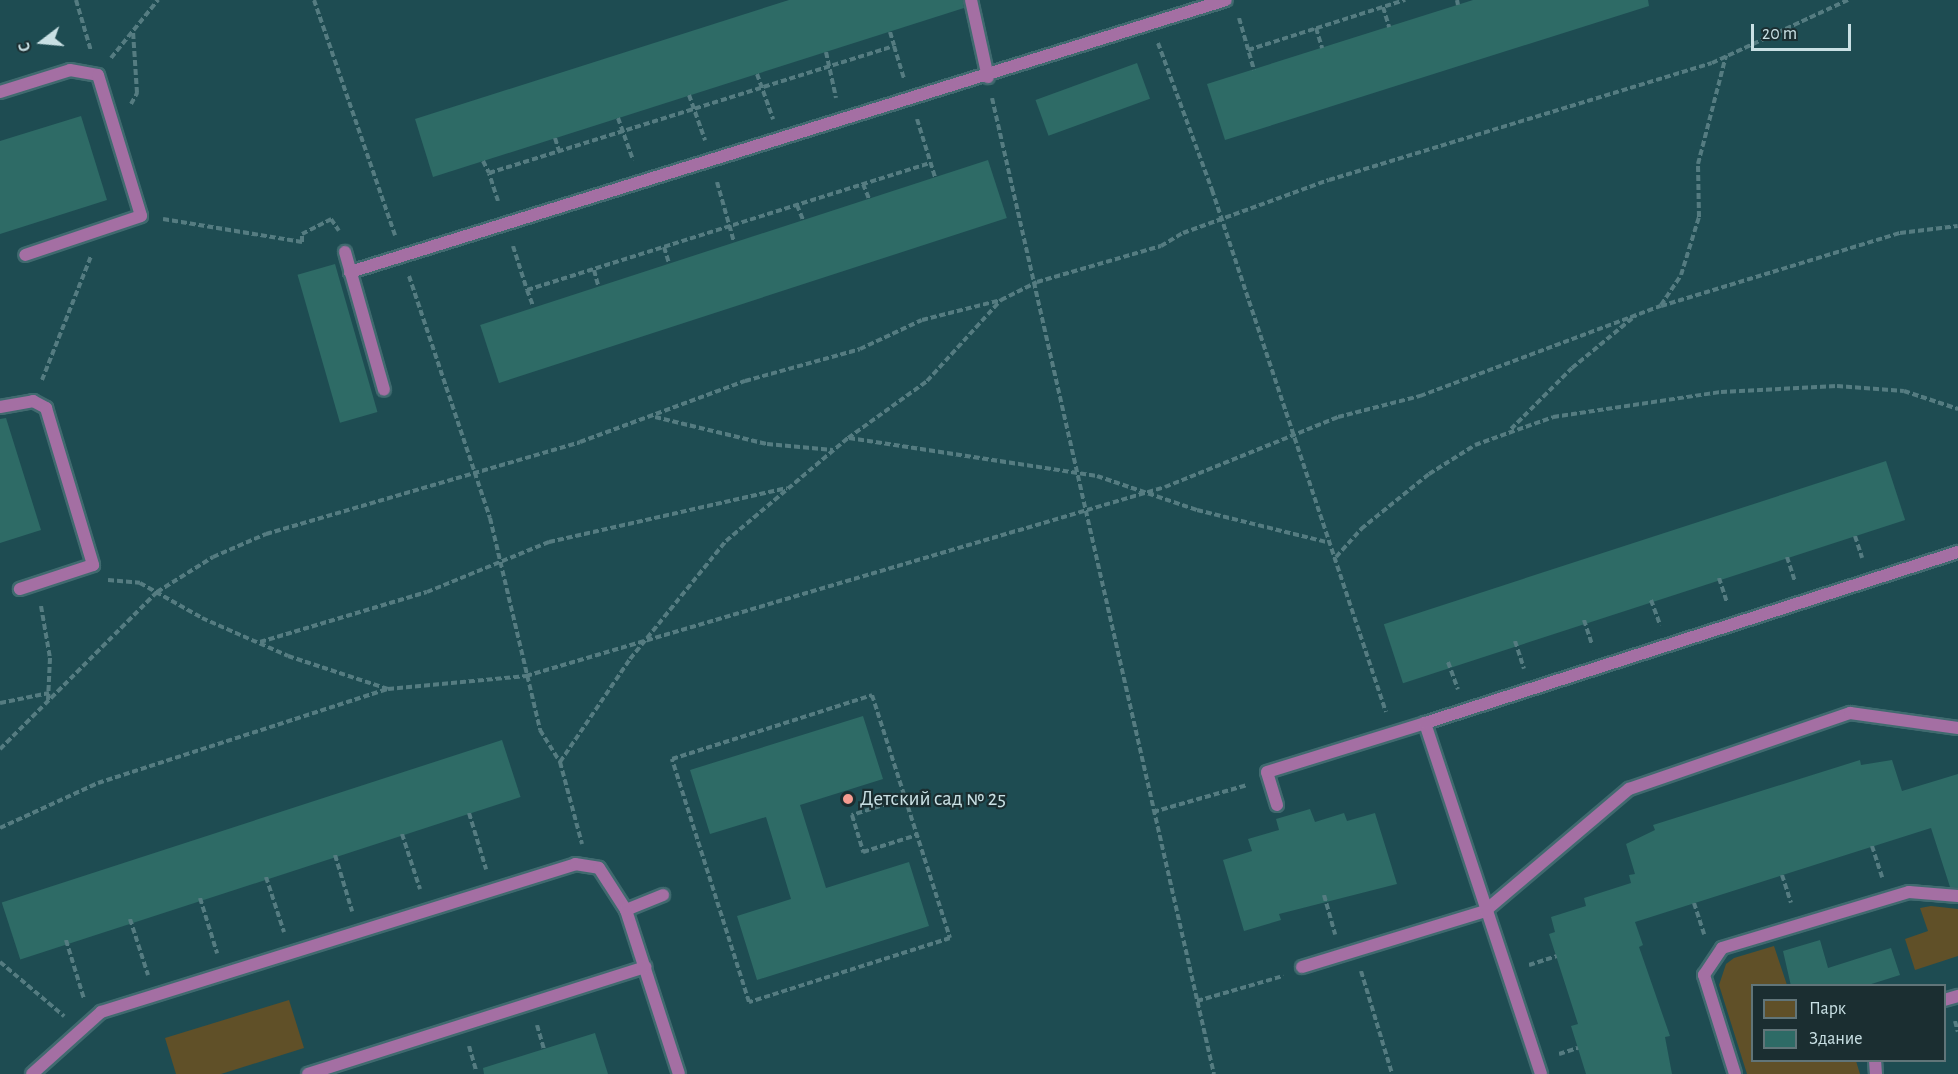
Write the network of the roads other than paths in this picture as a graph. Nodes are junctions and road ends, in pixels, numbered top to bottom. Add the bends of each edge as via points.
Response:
1 (970, 0) edge
2 (1226, 0) edge
3 (988, 77) junction
4 (0, 92) edge
5 (345, 252) road end
6 (25, 255) dead end
7 (350, 272) junction
8 (384, 390) dead end
9 (0, 406) edge
10 (1958, 552) edge
11 (20, 589) dead end
12 (1425, 723) junction
13 (1958, 728) edge
14 (1277, 805) dead end
15 (663, 895) dead end
16 (1958, 896) edge
17 (626, 910) junction
18 (1485, 911) junction
19 (645, 967) junction
20 (1302, 967) road end
21 (32, 1074) edge
22 (308, 1074) edge
23 (679, 1074) edge
24 (1541, 1074) edge
25 (1735, 1074) edge

1 - 3 lane
2 - 3 lane
3 - 7 lane
4 - 6 lane via 70,69 98,75 141,216
5 - 7 lane
7 - 8 lane
9 - 11 lane via 33,400 46,408 93,565
10 - 12 lane
12 - 14 lane via 1267,772
12 - 18 lane
13 - 18 lane via 1850,712 1629,789
15 - 17 lane
16 - 25 lane via 1909,892 1722,948 1704,975
17 - 19 lane
17 - 21 lane via 599,868 575,864 154,996 90,1020
18 - 20 lane
18 - 24 lane
19 - 22 lane
19 - 23 lane

